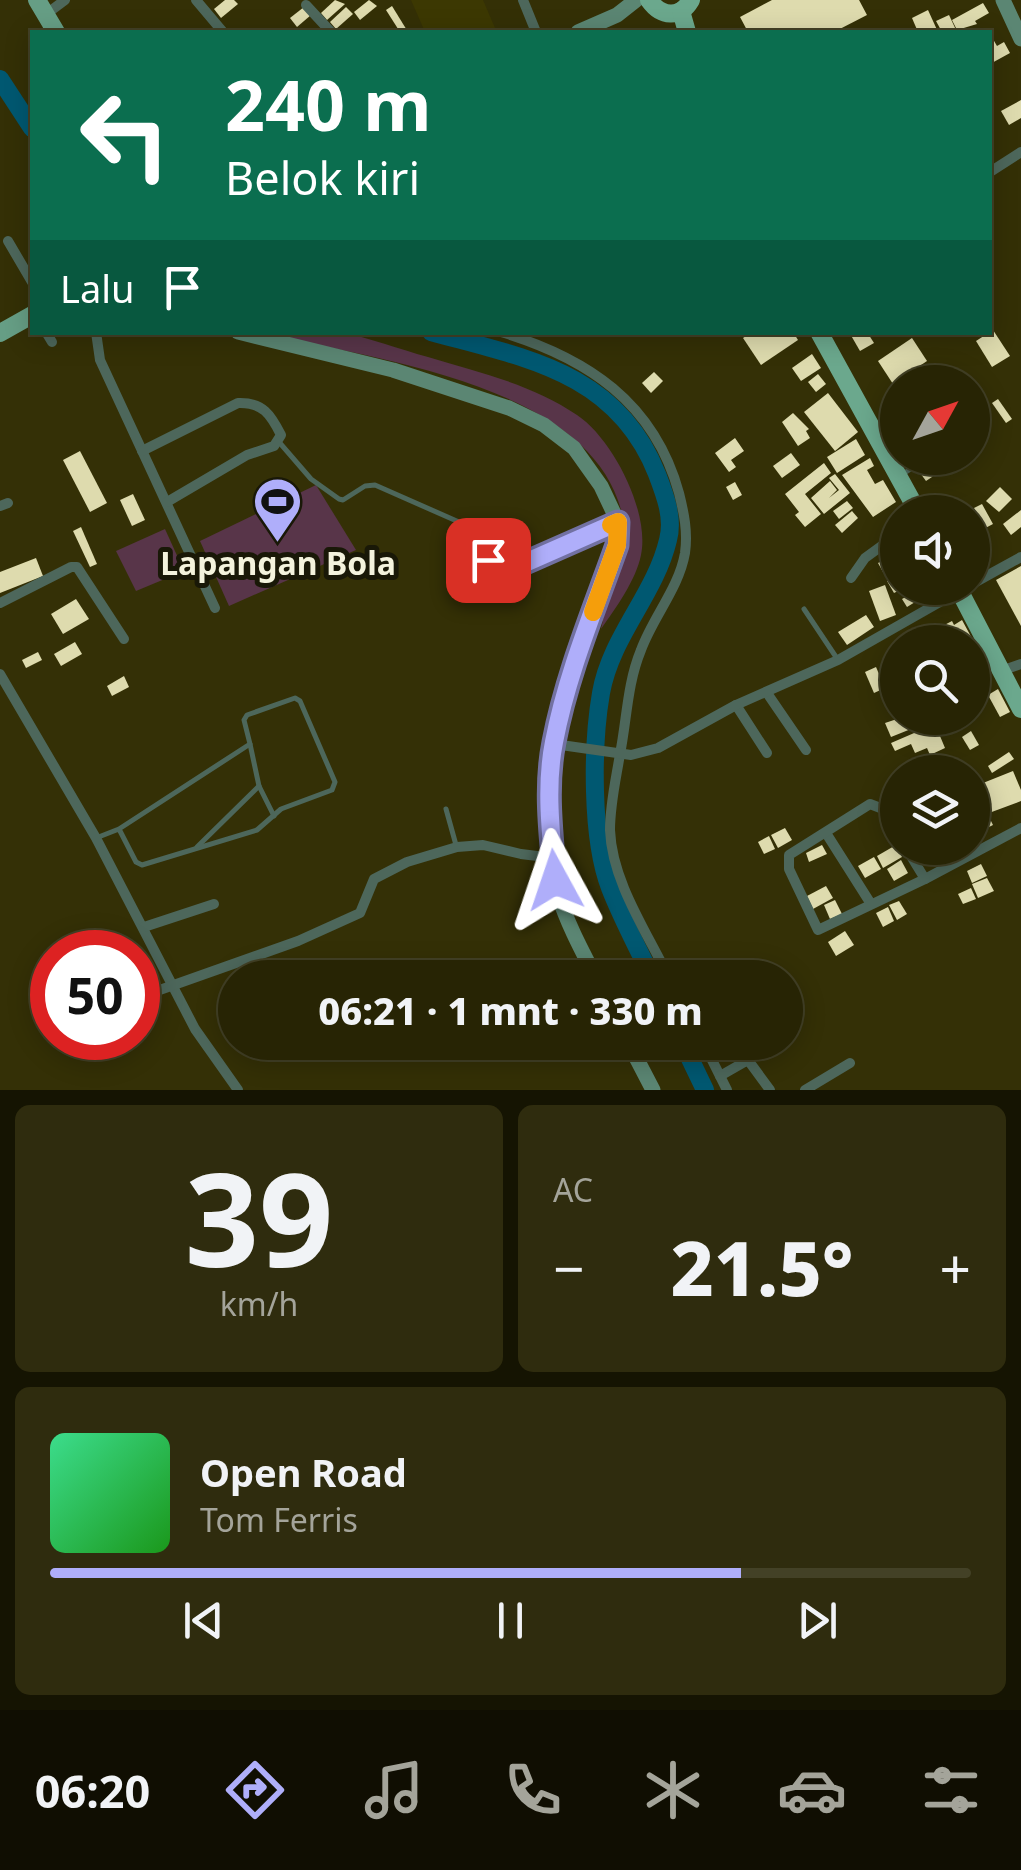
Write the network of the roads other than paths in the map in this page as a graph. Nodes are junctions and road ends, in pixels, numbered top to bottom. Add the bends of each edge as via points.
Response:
1 (65, 0) edge
2 (196, 0) edge
3 (523, 0) edge
4 (636, 0) edge
5 (1011, 5) edge
6 (306, 6) dead end
7 (41, 7) edge
8 (668, 7) edge
9 (617, 15) junction
10 (55, 30) edge
11 (221, 30) edge
12 (329, 30) edge
13 (535, 30) edge
14 (583, 30) edge
15 (685, 30) edge
16 (1021, 40) edge
17 (1021, 152) edge
18 (992, 171) edge
19 (8, 242) dead end
20 (30, 279) edge
21 (30, 316) edge
22 (0, 333) edge
23 (96, 335) edge
24 (250, 335) edge
25 (821, 335) edge
26 (528, 336) edge
27 (279, 442) junction
28 (142, 452) junction
29 (900, 476) joint
30 (910, 495) edge
31 (167, 502) junction
32 (618, 522) junction
33 (880, 547) edge
34 (1021, 556) edge
35 (990, 573) edge
36 (851, 578) dead end
37 (0, 604) edge
38 (934, 605) edge
39 (972, 605) edge
40 (215, 608) dead end
41 (804, 608) dead end
42 (124, 638) dead end
43 (838, 660) junction
44 (1021, 664) edge
45 (1001, 671) junction
46 (0, 674) edge
47 (768, 694) junction
48 (736, 705) junction
49 (1020, 705) edge
50 (250, 744) junction
51 (558, 744) junction
52 (806, 750) dead end
53 (615, 752) junction
54 (767, 753) dead end
55 (259, 786) junction
56 (880, 806) edge
57 (446, 809) dead end
58 (274, 816) junction
59 (1021, 828) edge
60 (118, 829) junction
61 (826, 833) junction
62 (96, 838) junction
63 (456, 847) junction
64 (194, 850) junction
65 (553, 858) junction
66 (916, 865) edge
67 (925, 880) junction
68 (214, 904) dead end
69 (871, 904) junction
70 (144, 927) junction
71 (588, 960) edge
72 (660, 960) edge
73 (173, 987) junction
74 (160, 992) edge
75 (637, 1060) edge
76 (712, 1060) edge
77 (850, 1063) dead end
78 (720, 1076) junction
79 (238, 1090) edge
80 (652, 1090) edge
81 (727, 1090) edge
82 (770, 1090) edge
83 (805, 1090) edge

1 - 7 street
2 - 11 street
3 - 13 street
4 - 9 main road
5 - 16 main road
6 - 12 street
7 - 10 main road
8 - 9 main road
8 - 15 highway
9 - 14 main road
17 - 18 street
19 - 20 street
21 - 22 main road
23 - 28 street via 100,360
24 - 32 main road via 392,370 530,417 585,462
25 - 29 highway
26 - 53 street via 607,381 638,412 671,470 683,511 682,566 642,645
27 - 28 street via 265,409 250,402
27 - 31 street
27 - 32 lane via 340,500 375,485 468,526 499,570
28 - 31 street
29 - 30 highway
31 - 40 street
32 - 51 main road via 617,545 570,674
33 - 36 street
34 - 35 street
37 - 42 street via 77,567
38 - 43 street
39 - 45 highway
41 - 43 lane
43 - 47 street
44 - 45 street
45 - 49 highway
46 - 62 street
47 - 48 street
47 - 52 street
48 - 53 street via 658,748
48 - 54 street
50 - 55 lane
50 - 58 lane via 246,716 298,699 336,782 332,790
50 - 60 lane
51 - 53 street
51 - 65 main road via 550,804
53 - 72 street via 613,852
55 - 58 lane
55 - 64 lane
56 - 61 street
57 - 63 lane
58 - 64 lane via 257,830
59 - 67 street
60 - 62 lane
60 - 64 lane via 140,864
61 - 69 street
61 - 69 street via 787,861 816,928 822,931
62 - 70 street
63 - 65 street via 484,844
63 - 73 street via 374,879 360,913
65 - 71 main road via 564,909
66 - 67 street
67 - 69 street
68 - 70 street
70 - 73 street
73 - 74 street
73 - 79 street
75 - 80 main road
76 - 78 street
77 - 83 street
78 - 81 street
78 - 82 street via 748,1060

